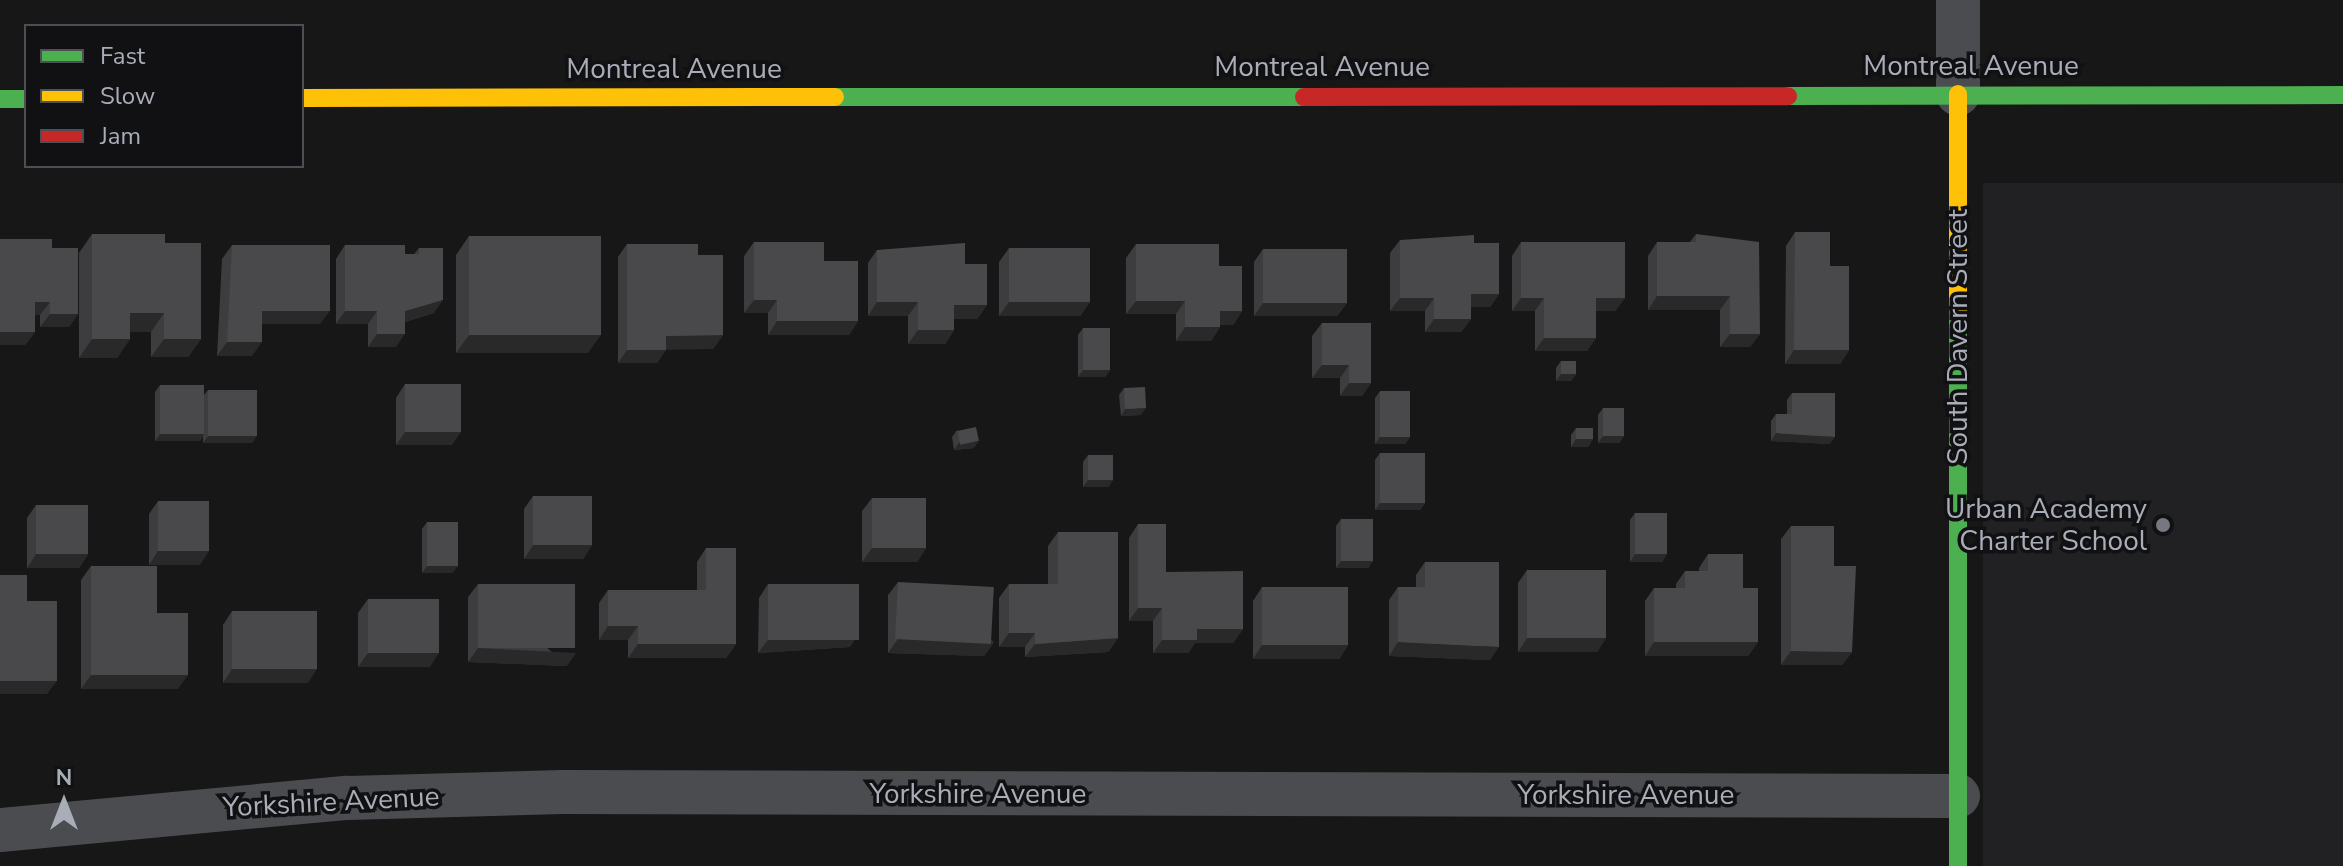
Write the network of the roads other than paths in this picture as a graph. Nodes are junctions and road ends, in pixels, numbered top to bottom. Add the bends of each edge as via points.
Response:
1 (1958, 0) edge
2 (1958, 94) junction
3 (2343, 95) edge
4 (304, 98) edge
5 (0, 99) edge
6 (24, 99) edge
7 (1958, 796) junction
8 (0, 830) edge
9 (1958, 866) edge

1 - 2 street, South Davern Street
2 - 3 street, Montreal Avenue
2 - 4 street, Montreal Avenue
2 - 7 street, South Davern Street
5 - 6 street
7 - 8 street, Yorkshire Avenue via 562,792 348,798
7 - 9 street, South Davern Street

